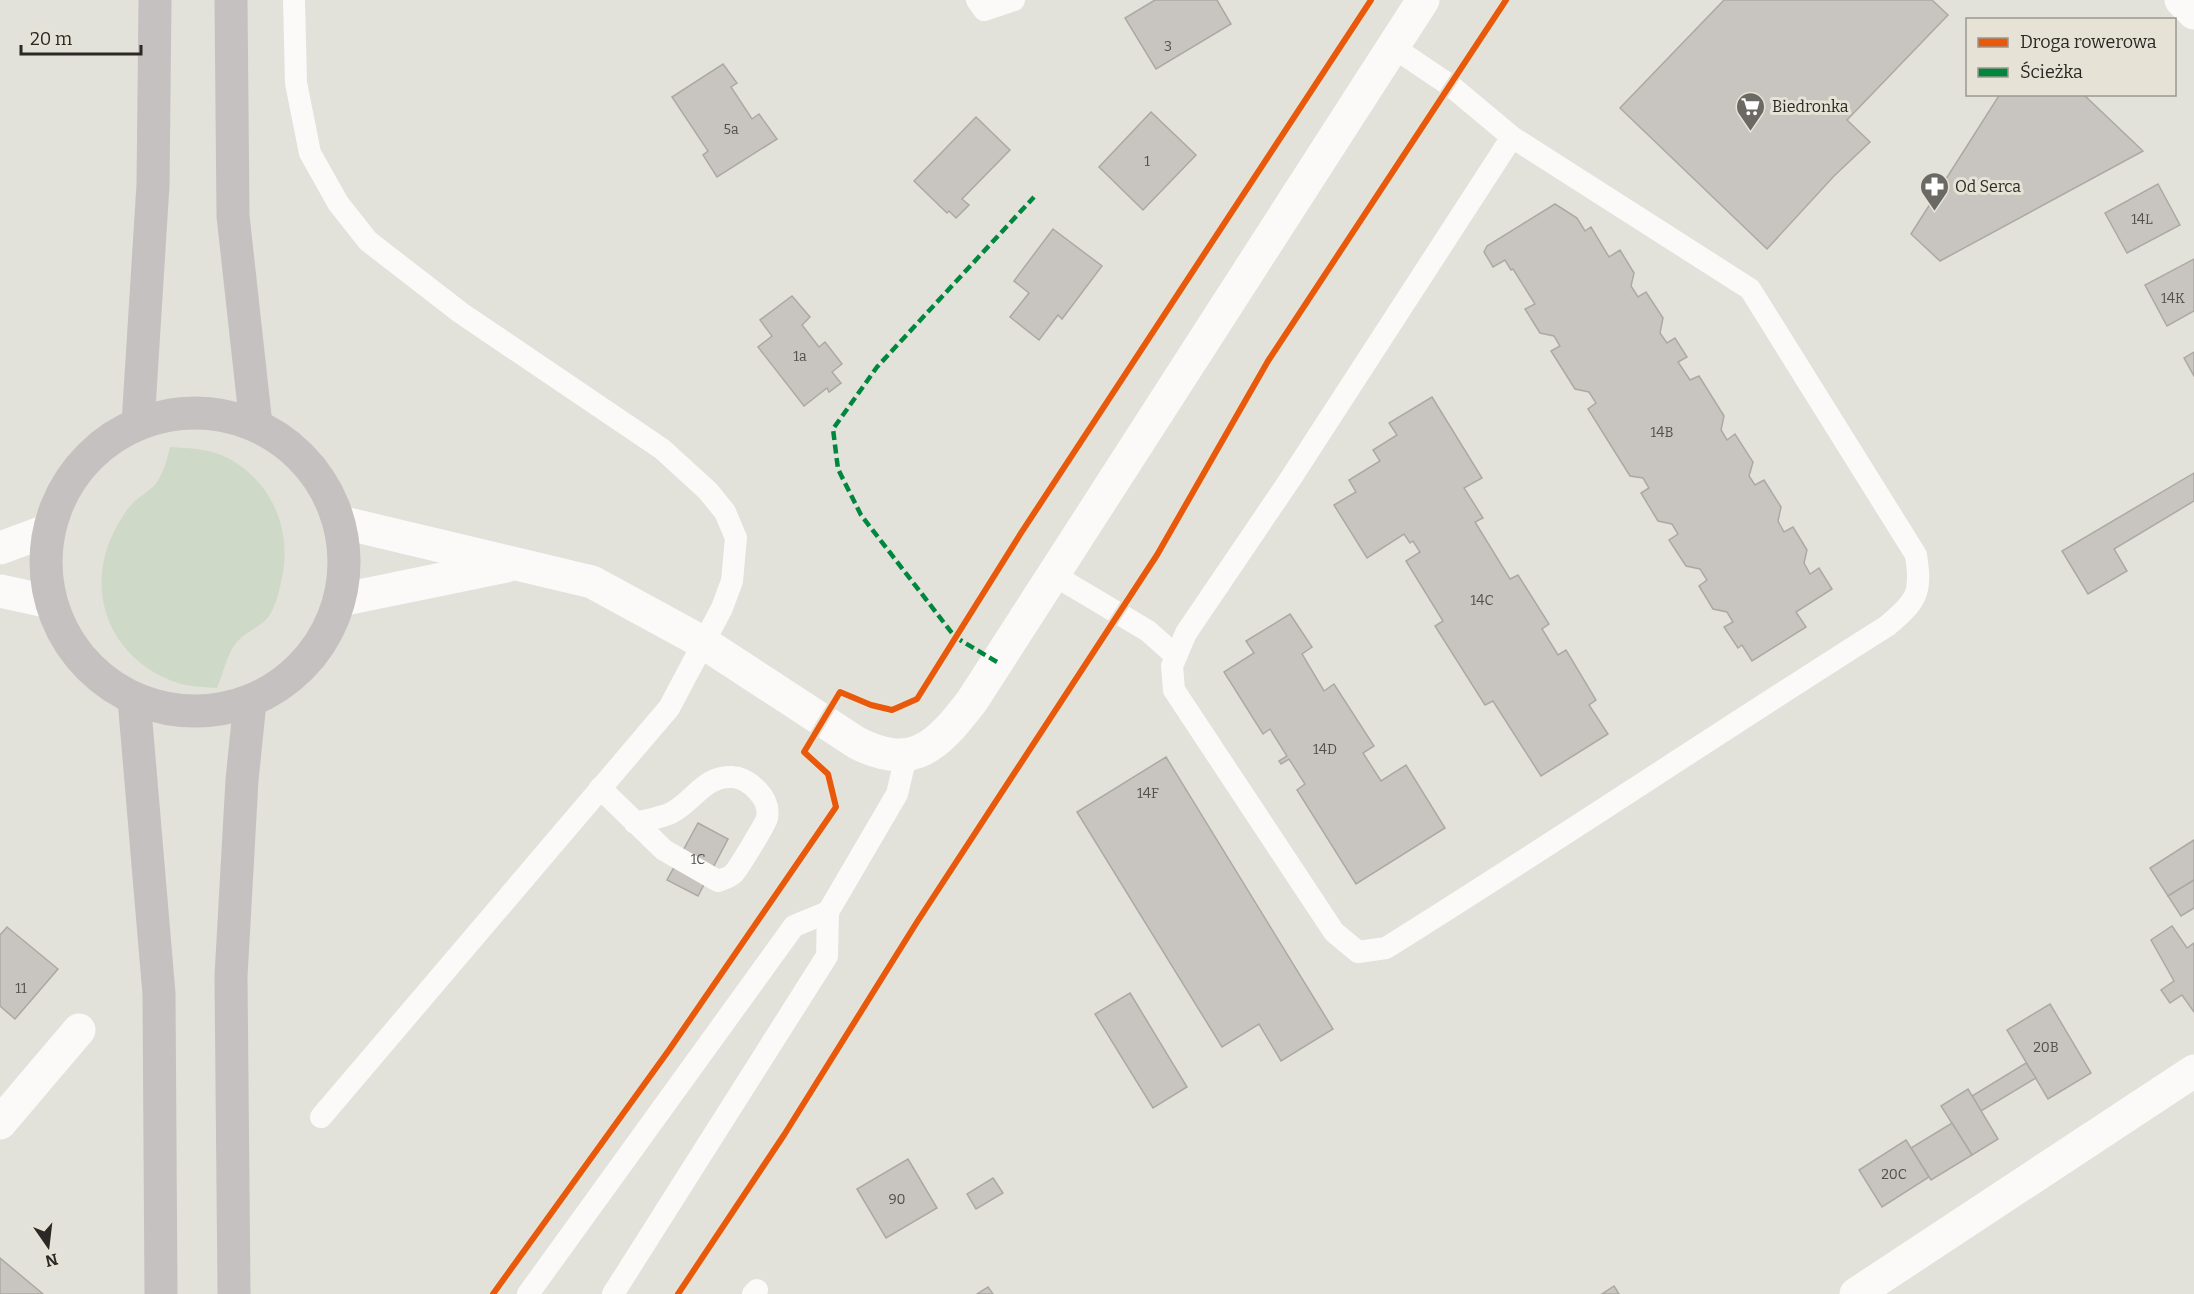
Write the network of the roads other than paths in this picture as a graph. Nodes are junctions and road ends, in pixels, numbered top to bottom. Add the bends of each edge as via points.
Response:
1 (154, 0) edge
2 (231, 0) edge
3 (294, 0) edge
4 (977, 0) edge
5 (1014, 0) edge
6 (1423, 0) edge
7 (2181, 0) edge
8 (2194, 13) edge
9 (1393, 47) junction
10 (1512, 137) junction
11 (138, 424) junction
12 (256, 425) junction
13 (340, 522) junction
14 (49, 530) junction
15 (0, 548) edge
16 (515, 565) junction
17 (1052, 574) junction
18 (0, 591) edge
19 (340, 600) junction
20 (51, 602) junction
21 (704, 643) junction
22 (1176, 656) junction
23 (134, 699) junction
24 (250, 702) junction
25 (906, 756) junction
26 (600, 788) junction
27 (635, 823) junction
28 (828, 912) junction
29 (79, 1030) dead end
30 (2194, 1071) edge
31 (321, 1117) dead end
32 (0, 1123) edge
33 (161, 1294) edge
34 (234, 1294) edge
35 (528, 1294) edge
36 (613, 1294) edge
37 (1856, 1294) edge

1 - 11 main road via 153,185
2 - 12 main road via 233,216
3 - 21 lane via 296,83 310,153 338,203 368,241 461,313 639,431 684,468 725,512 736,538 732,581
4 - 5 lane via 984,10
6 - 9 street
7 - 8 street
9 - 10 lane via 1451,86
9 - 17 street
10 - 22 lane via 1186,633
10 - 22 lane via 1750,289 1916,555 1920,582 1909,608 1887,626 1386,948 1359,952 1334,932 1174,690 1172,666
11 - 12 main road via 177,414 217,414
11 - 14 main road via 107,441 81,466 61,496
12 - 13 main road via 293,449 315,473
13 - 16 street
13 - 19 main road via 345,560
14 - 15 street
14 - 20 main road via 45,567
16 - 19 street
16 - 21 street via 592,582
17 - 22 lane via 1148,630
17 - 25 street via 945,736 927,749
18 - 20 street
19 - 24 main road via 322,643 290,678
20 - 23 main road via 63,633 82,660 106,682
21 - 25 street via 857,743 877,753
21 - 26 lane via 669,708
23 - 24 main road via 172,710 211,711
23 - 33 main road via 159,994
24 - 34 main road via 231,976
25 - 28 lane via 897,794
26 - 27 lane
26 - 31 lane
27 - 27 lane via 664,850 718,881 734,873 767,817 758,790 732,777 717,778 703,785 694,797 670,813
28 - 35 lane via 794,926
28 - 36 lane via 826,956
29 - 32 street
30 - 37 street

